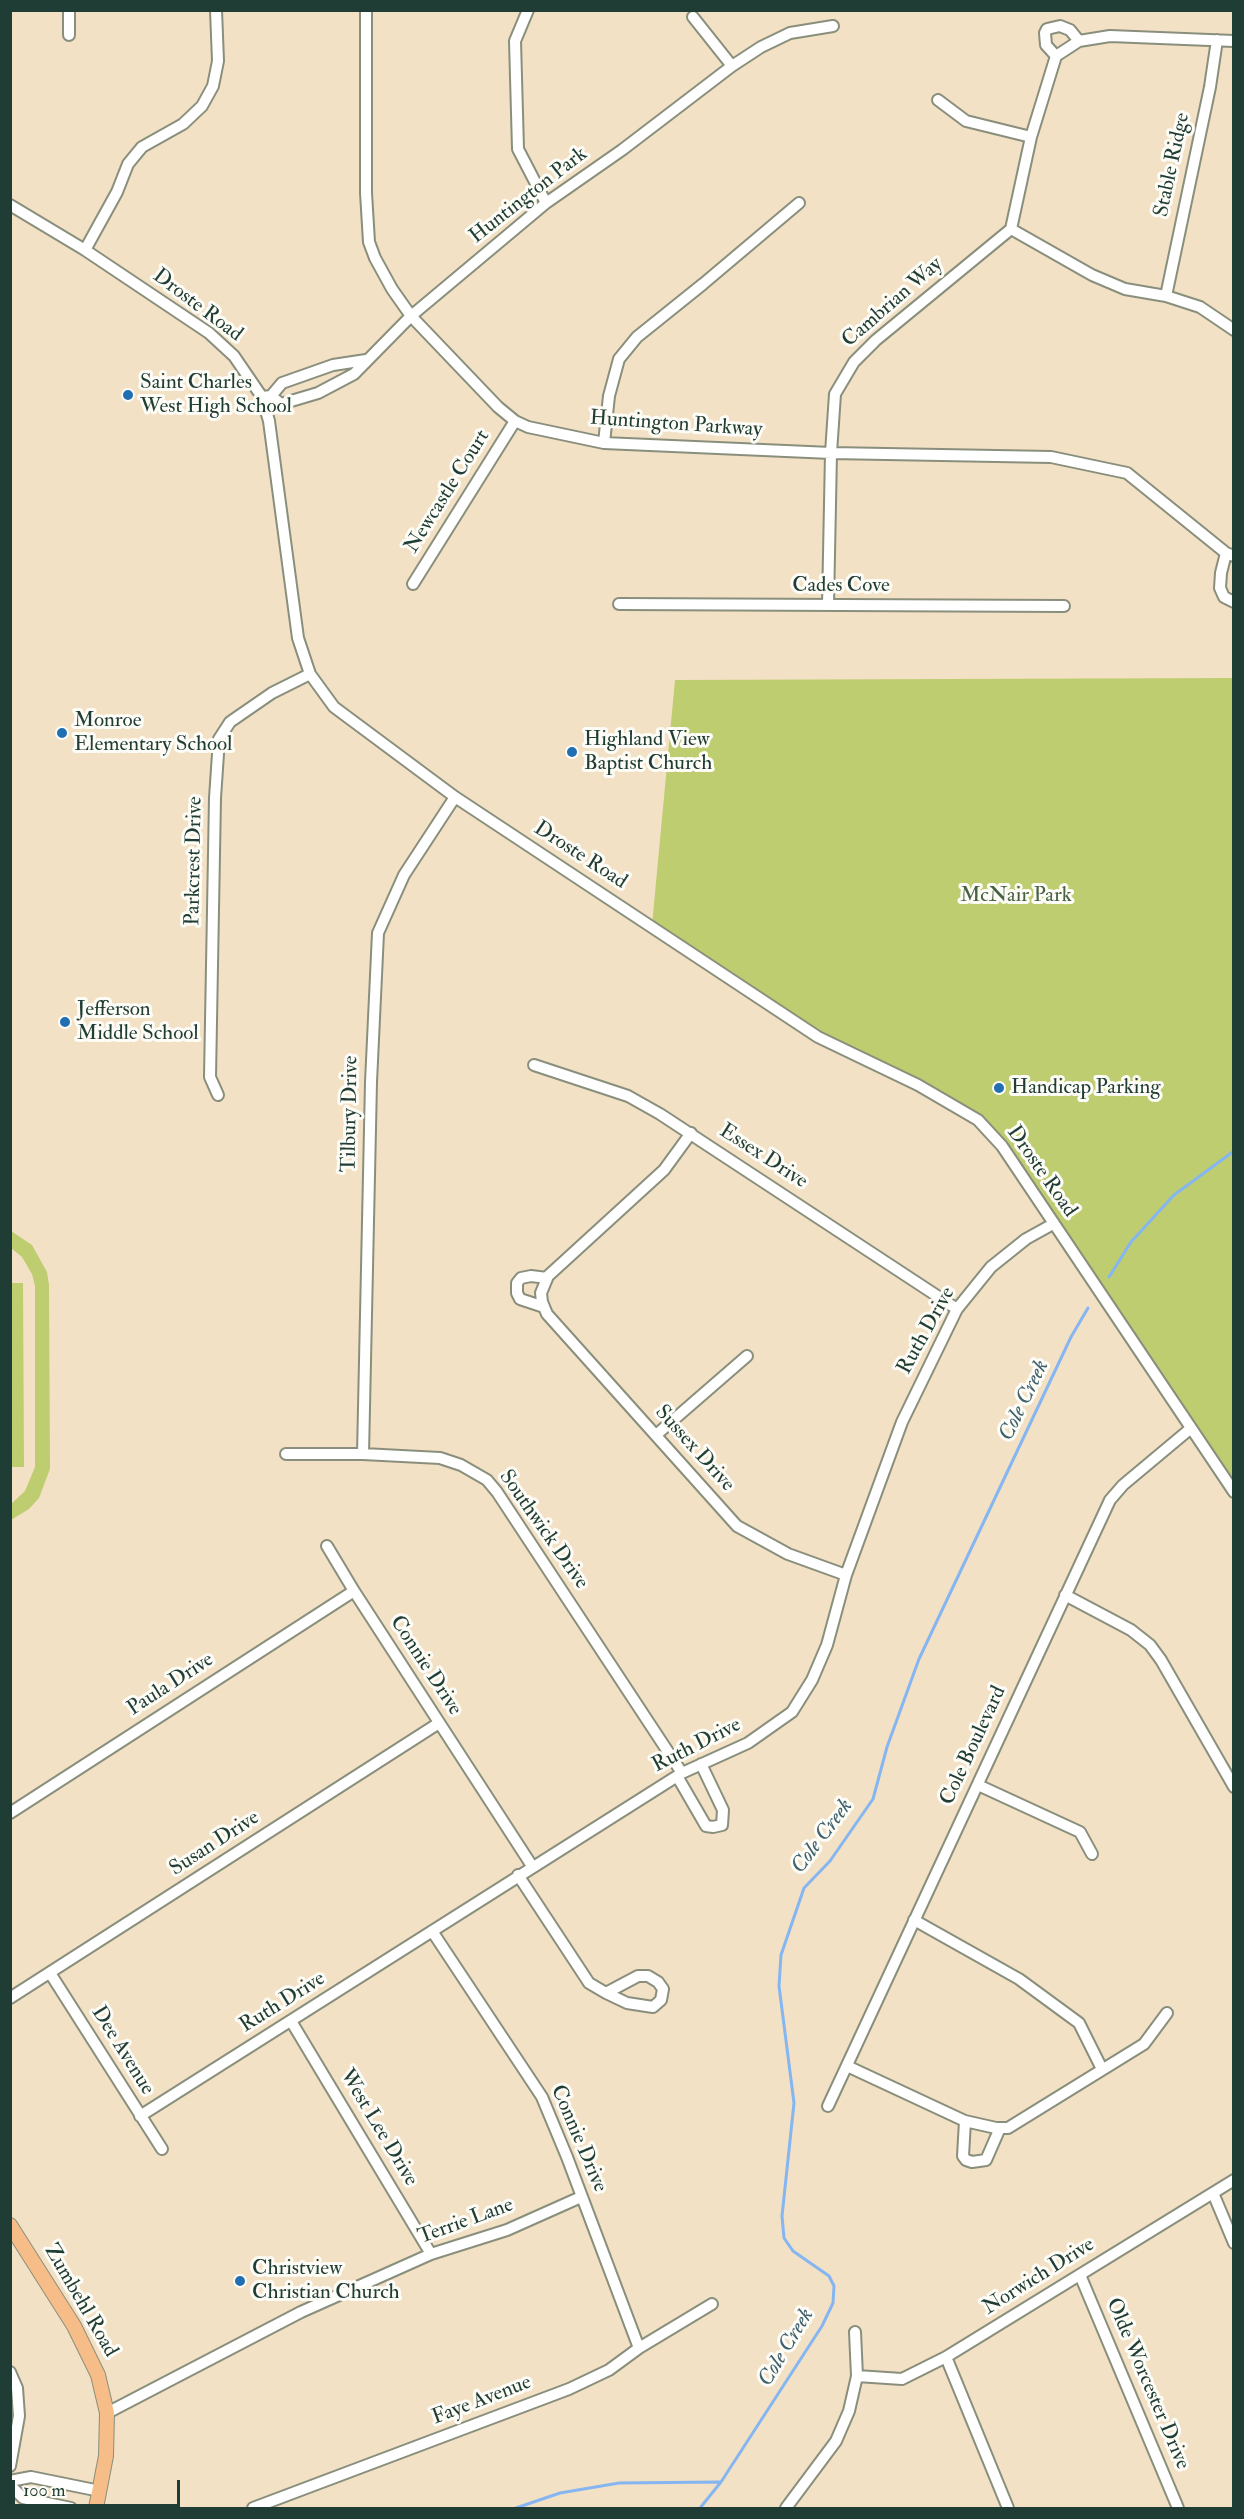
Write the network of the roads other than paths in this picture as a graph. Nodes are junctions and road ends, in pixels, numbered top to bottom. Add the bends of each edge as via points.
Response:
1 (69, 10) edge
2 (216, 10) edge
3 (528, 10) edge
4 (366, 12) dead end
5 (693, 17) dead end
6 (833, 26) dead end
7 (69, 35) dead end
8 (1217, 40) junction
9 (1079, 41) junction
10 (1233, 41) edge
11 (1056, 56) junction
12 (732, 66) junction
13 (938, 100) dead end
14 (1031, 137) junction
15 (546, 203) junction
16 (799, 203) dead end
17 (10, 205) edge
18 (1011, 228) junction
19 (85, 250) junction
20 (1166, 296) junction
21 (411, 316) junction
22 (1233, 330) edge
23 (366, 360) junction
24 (267, 396) junction
25 (515, 421) junction
26 (604, 443) junction
27 (831, 453) junction
28 (1230, 555) edge
29 (413, 584) dead end
30 (1233, 602) edge
31 (619, 604) dead end
32 (828, 605) junction
33 (1064, 606) dead end
34 (310, 674) junction
35 (455, 797) junction
36 (534, 1065) dead end
37 (218, 1095) dead end
38 (691, 1133) junction
39 (1053, 1224) junction
40 (547, 1278) junction
41 (544, 1307) junction
42 (957, 1309) junction
43 (747, 1356) dead end
44 (1190, 1429) junction
45 (656, 1435) junction
46 (286, 1454) dead end
47 (363, 1454) junction
48 (1233, 1492) edge
49 (327, 1546) dead end
50 (846, 1575) junction
51 (354, 1592) junction
52 (1065, 1595) junction
53 (439, 1723) junction
54 (700, 1764) junction
55 (680, 1774) junction
56 (978, 1785) junction
57 (1233, 1787) edge
58 (10, 1813) edge
59 (1092, 1854) dead end
60 (532, 1866) junction
61 (518, 1875) junction
62 (914, 1920) junction
63 (432, 1931) junction
64 (50, 1973) junction
65 (606, 1993) junction
66 (10, 1998) edge
67 (1167, 2013) dead end
68 (291, 2021) junction
69 (846, 2066) junction
70 (1102, 2068) junction
71 (828, 2106) dead end
72 (140, 2116) junction
73 (965, 2121) junction
74 (1000, 2128) junction
75 (162, 2149) dead end
76 (1233, 2180) edge
77 (1213, 2193) junction
78 (582, 2197) junction
79 (10, 2225) edge
80 (1233, 2243) edge
81 (431, 2254) junction
82 (1080, 2275) junction
83 (712, 2304) dead end
84 (855, 2332) dead end
85 (639, 2348) junction
86 (946, 2357) junction
87 (10, 2373) edge
88 (857, 2376) junction
89 (107, 2414) junction
90 (10, 2466) edge
91 (10, 2483) edge
92 (100, 2491) junction
93 (71, 2508) edge
94 (96, 2508) edge
95 (253, 2508) edge
96 (786, 2508) edge
97 (1008, 2508) edge
98 (1178, 2508) edge

1 - 7 street
2 - 19 street via 218,61 213,86 202,106 183,124 142,147 128,164
3 - 15 street via 515,41 518,149
4 - 21 street, Huntington Parkway via 369,242 392,289
5 - 12 street
6 - 12 street, Huntington Park via 790,33
8 - 9 street via 1110,36
8 - 10 street
8 - 20 street, Stable Ridge
9 - 11 street
9 - 11 street via 1070,30 1060,26 1047,29 1046,45
11 - 14 street
12 - 15 street, Huntington Park
13 - 14 street via 966,121
14 - 18 street
15 - 21 street, Huntington Park
16 - 26 street via 637,337 619,359 609,396
17 - 19 street, Droste Road
18 - 20 street via 1092,275 1125,289
18 - 27 street, Cambrian Way via 854,362 835,394
19 - 24 street, Droste Road via 209,333
20 - 22 street via 1200,307
21 - 23 street, Huntington Park
21 - 25 street, Huntington Parkway
23 - 24 street via 333,365 282,383
23 - 24 street, Huntington Park via 354,374 318,393 281,404
24 - 34 street, Droste Road via 298,638
25 - 26 street, Huntington Parkway
25 - 29 street, Newcastle Court
26 - 27 street, Huntington Parkway
27 - 28 street, Huntington Parkway via 1051,457 1126,473
27 - 32 street, Cambrian Way
28 - 30 street via 1221,573 1220,588 1224,597
31 - 32 street, Cades Cove
32 - 33 street, Cades Cove
34 - 35 street, Droste Road via 334,707
34 - 37 street, Parkcrest Drive via 272,693 230,722 219,739 210,1077
35 - 39 street, Droste Road via 818,1037 918,1085 978,1120 1002,1146
35 - 47 street, Tilbury Drive via 404,875 378,933
36 - 38 street, Essex Drive via 628,1096
38 - 40 street via 664,1170
38 - 42 street, Essex Drive
39 - 42 street, Ruth Drive via 1026,1239 991,1267
39 - 44 street, Droste Road
40 - 41 street via 541,1293
40 - 41 street, Sussex Drive via 531,1276 518,1283 520,1299
41 - 45 street, Sussex Drive
42 - 50 street, Ruth Drive via 902,1422
43 - 45 street
44 - 48 street, Droste Road
44 - 52 street, Cole Boulevard via 1116,1491
45 - 50 street, Sussex Drive via 737,1526 788,1554
46 - 47 street, Southwick Drive
47 - 55 street, Southwick Drive via 440,1458 487,1480
49 - 51 street, Connie Drive
50 - 54 street, Ruth Drive via 827,1645 792,1712 748,1743
51 - 53 street, Connie Drive
51 - 58 street, Paula Drive
52 - 56 street, Cole Boulevard
52 - 57 street via 1131,1630 1150,1645
53 - 60 street, Connie Drive
53 - 64 street, Susan Drive
54 - 55 street, Ruth Drive
54 - 55 street, Southwick Drive via 723,1810 722,1824 706,1826
55 - 60 street, Ruth Drive
56 - 59 street via 1080,1832
56 - 62 street, Cole Boulevard
60 - 61 street, Ruth Drive
61 - 63 street, Ruth Drive
61 - 65 street via 590,1983
62 - 69 street, Cole Boulevard
62 - 70 street via 1019,1979 1080,2024
63 - 68 street, Ruth Drive
63 - 78 street, Connie Drive via 542,2097
64 - 66 street, Susan Drive
64 - 72 street, Dee Avenue
65 - 65 street via 638,1976 653,1978 663,1989 661,2000 653,2007 627,2003
67 - 70 street via 1144,2044
68 - 72 street, Ruth Drive
68 - 81 street, West Lee Drive
69 - 71 street, Cole Boulevard
69 - 73 street
70 - 74 street via 1008,2128
72 - 75 street, Dee Avenue
73 - 74 street
73 - 74 street via 963,2156 972,2162 986,2160
76 - 77 street, Norwich Drive
77 - 80 street
77 - 82 street, Norwich Drive
78 - 81 street, Terrie Lane via 507,2230
78 - 85 street, Connie Drive
79 - 89 main road, Zumbehl Road via 74,2326 98,2375
81 - 89 street, Terrie Lane via 288,2318
82 - 86 street, Norwich Drive
82 - 98 street, Olde Worcester Drive
83 - 85 street, Faye Avenue
84 - 88 street
85 - 95 street, Faye Avenue via 609,2370 569,2389
86 - 88 street, Norwich Drive via 902,2379
86 - 97 street
87 - 90 street via 19,2416
88 - 96 street via 849,2411 836,2441
89 - 92 main road, Zumbehl Road
91 - 92 street via 31,2477
91 - 93 street via 23,2498
92 - 94 main road, Zumbehl Road

